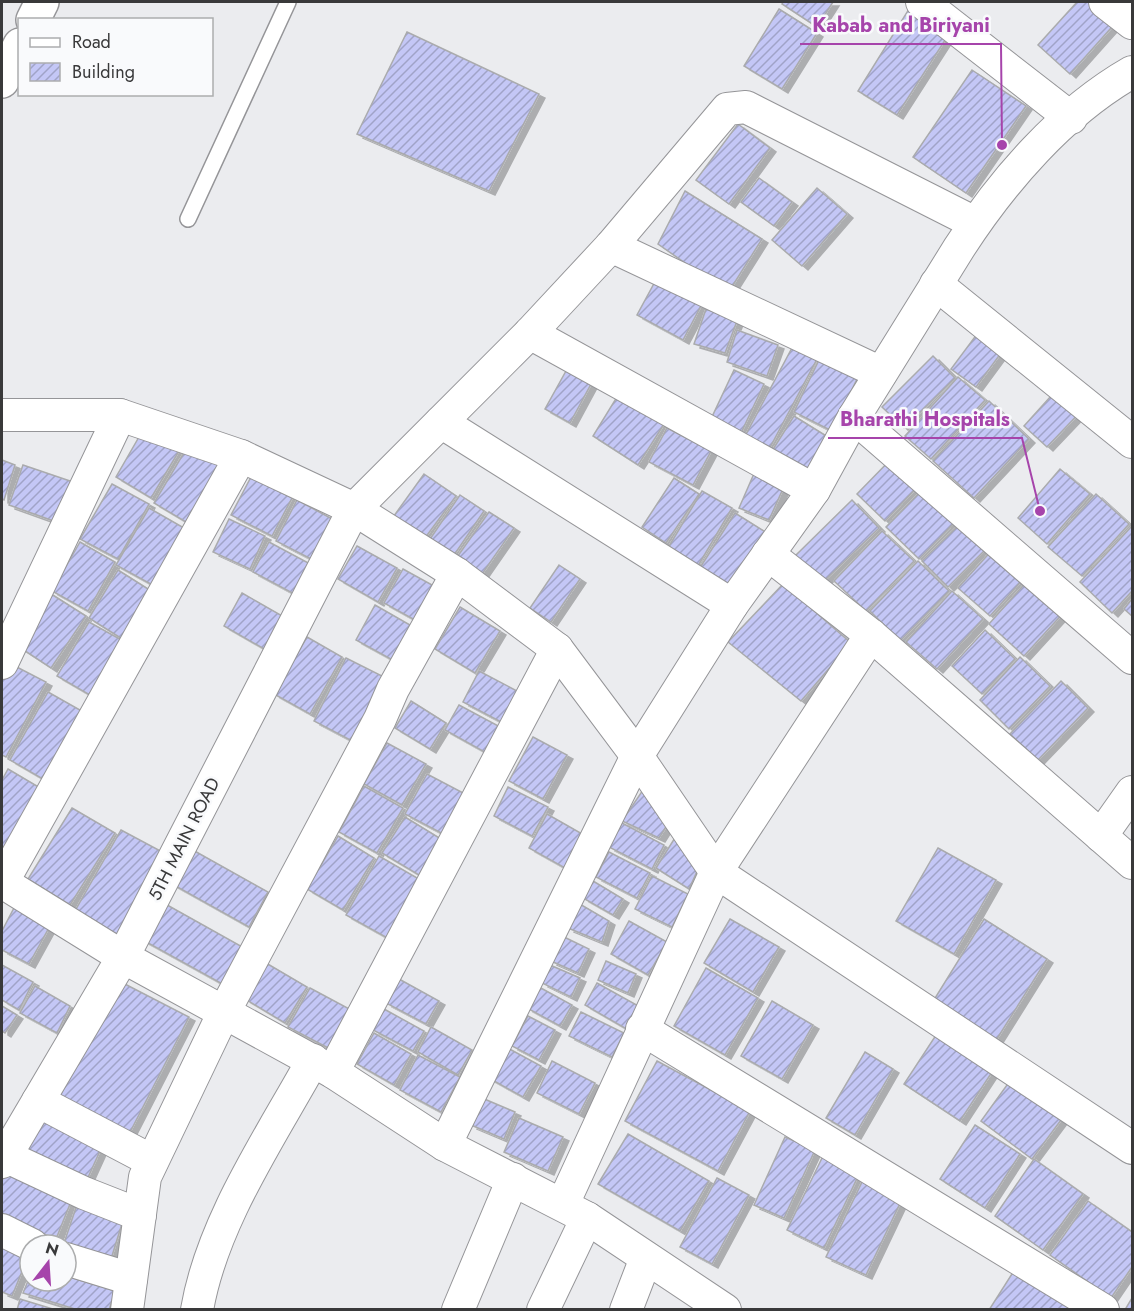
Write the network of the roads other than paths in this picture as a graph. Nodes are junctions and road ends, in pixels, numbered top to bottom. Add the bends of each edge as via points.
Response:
1 (42, 2) edge
2 (288, 2) edge
3 (922, 2) edge
4 (1105, 2) edge
5 (34, 18) edge
6 (1132, 23) edge
7 (1132, 72) edge
8 (1071, 118) junction
9 (188, 219) dead end
10 (975, 223) junction
11 (611, 246) junction
12 (936, 284) junction
13 (530, 333) junction
14 (881, 373) junction
15 (2, 415) edge
16 (120, 415) junction
17 (854, 417) junction
18 (441, 422) junction
19 (1132, 442) edge
20 (241, 456) junction
21 (814, 490) junction
22 (354, 509) junction
23 (768, 554) junction
24 (457, 574) junction
25 (732, 605) junction
26 (872, 635) junction
27 (557, 649) junction
28 (1132, 658) edge
29 (2, 663) edge
30 (637, 756) junction
31 (1132, 792) edge
32 (1101, 836) junction
33 (1132, 863) edge
34 (716, 872) junction
35 (2, 882) edge
36 (123, 957) junction
37 (224, 1012) junction
38 (642, 1029) junction
39 (323, 1066) junction
40 (38, 1101) junction
41 (445, 1144) junction
42 (1132, 1148) edge
43 (3, 1159) edge
44 (152, 1161) junction
45 (513, 1179) junction
46 (575, 1211) junction
47 (140, 1215) junction
48 (2, 1230) edge
49 (18, 1238) edge
50 (646, 1258) junction
51 (78, 1263) edge
52 (131, 1279) junction
53 (127, 1310) edge
54 (196, 1310) edge
55 (458, 1310) edge
56 (543, 1310) edge
57 (626, 1310) edge
58 (725, 1310) edge
59 (1103, 1310) edge

1 - 5 street
2 - 9 lane
3 - 8 street
4 - 6 street
7 - 8 street
8 - 10 street via 1039,146
10 - 11 street, 5TH MAIN ROAD via 746,107 727,109
10 - 12 street
11 - 13 street, 5TH MAIN ROAD
11 - 14 street
12 - 14 street
12 - 19 street
13 - 18 street, 5TH MAIN ROAD
13 - 21 street
14 - 17 street
15 - 16 street
16 - 20 street
16 - 29 street
17 - 21 street
17 - 28 street
18 - 22 street, 5TH MAIN ROAD
18 - 25 street
20 - 22 street
20 - 35 street
21 - 23 street
22 - 24 street
22 - 36 street, 5TH MAIN ROAD
23 - 25 street
23 - 26 street
24 - 27 street
24 - 37 street
25 - 30 street
26 - 32 street
26 - 34 street
27 - 30 street
27 - 39 street
30 - 34 street
30 - 41 street
31 - 32 street
32 - 33 street
34 - 38 street
34 - 42 street
35 - 36 street
36 - 37 street
36 - 40 street, 5TH MAIN ROAD
37 - 39 street
37 - 44 street
38 - 46 street
38 - 59 street
39 - 41 street
39 - 54 street via 237,1199 208,1258
40 - 43 street, 5TH MAIN ROAD
40 - 44 street
41 - 45 street
43 - 47 street
44 - 47 street via 145,1177
45 - 46 street
45 - 55 street
46 - 50 street
46 - 56 street
47 - 52 street
48 - 49 street
50 - 57 street
50 - 58 street
51 - 52 street
52 - 53 street

